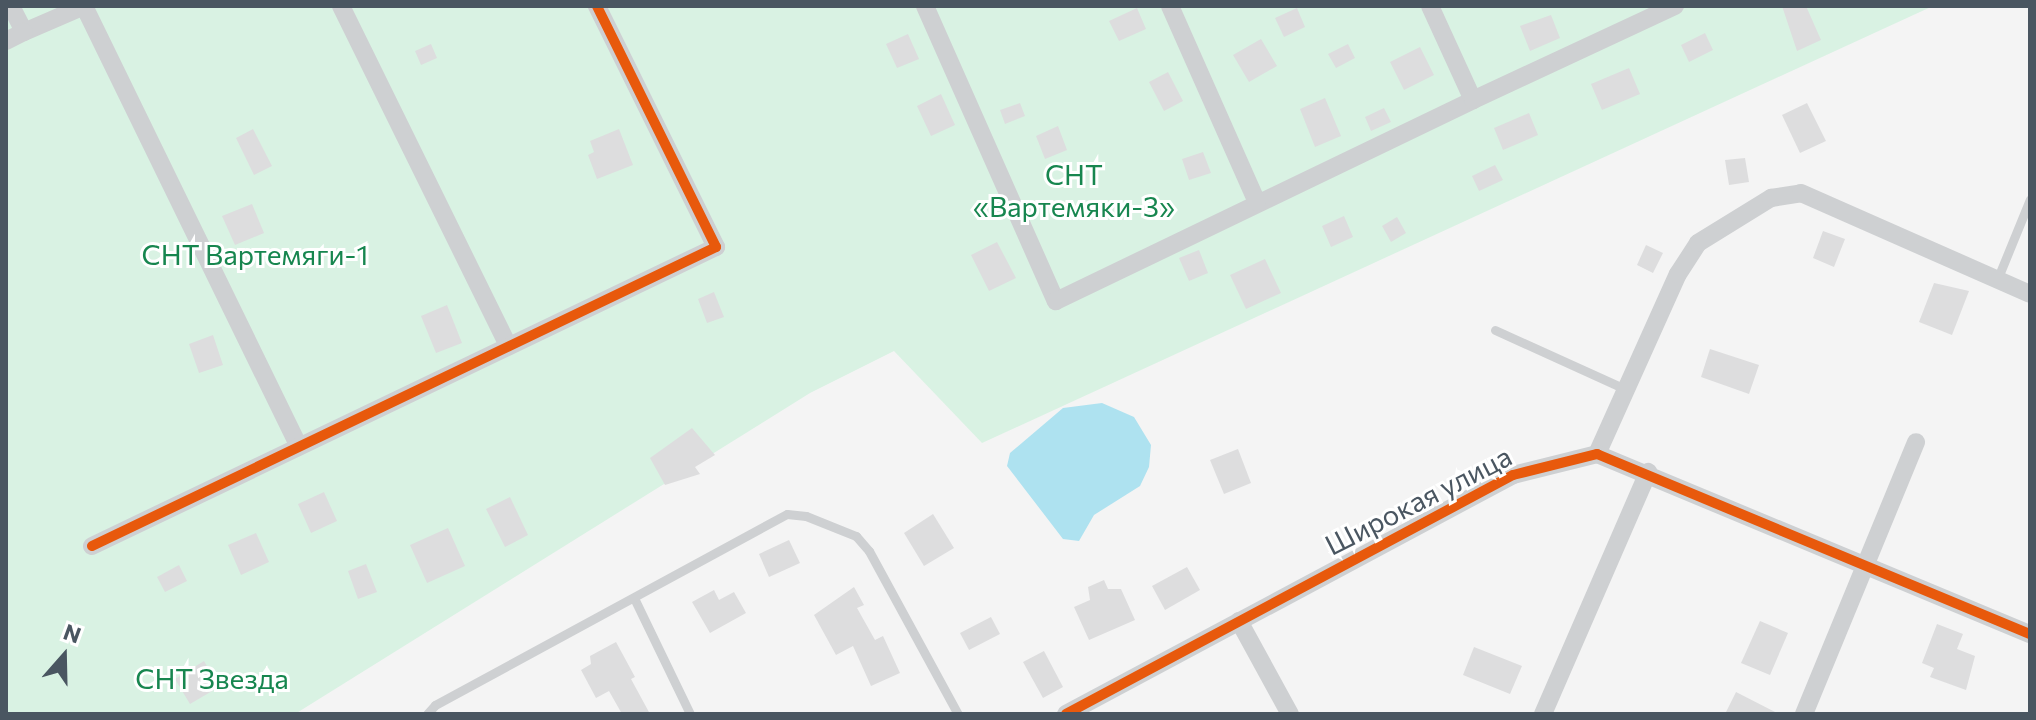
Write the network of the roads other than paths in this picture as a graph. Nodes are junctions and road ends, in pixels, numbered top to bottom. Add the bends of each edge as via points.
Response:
1 (11, 6) edge
2 (84, 6) edge
3 (341, 6) edge
4 (597, 6) edge
5 (925, 6) edge
6 (1170, 6) edge
7 (1430, 6) edge
8 (1675, 6) edge
9 (24, 32) junction
10 (6, 41) edge
11 (1473, 100) junction
12 (2030, 199) edge
13 (1257, 202) junction
14 (1997, 280) junction
15 (2030, 294) edge
16 (1495, 330) dead end
17 (508, 346) junction
18 (1627, 390) junction
19 (1916, 442) dead end
20 (299, 446) junction
21 (1597, 454) junction
22 (1648, 472) junction
23 (92, 546) dead end
24 (1863, 565) junction
25 (634, 598) junction
26 (1239, 621) junction
27 (2030, 634) edge
28 (427, 714) edge
29 (690, 714) edge
30 (958, 714) edge
31 (1066, 714) edge
32 (1290, 714) edge
33 (1543, 714) edge
34 (1804, 714) edge

1 - 9 street
2 - 9 street
2 - 20 street
3 - 17 street
4 - 17 street via 716,247
5 - 13 street via 1056,301
6 - 13 street
7 - 11 street
8 - 11 street
9 - 10 street
11 - 13 street
12 - 14 lane
14 - 15 street
14 - 18 street via 1801,193 1771,198 1698,243 1678,274
16 - 18 lane
17 - 20 street
18 - 21 street
19 - 24 street
20 - 23 street
21 - 22 street
21 - 26 street, Широкая улица via 1513,475
22 - 24 street
22 - 33 street
24 - 27 street
24 - 34 street
25 - 28 lane
25 - 29 lane
25 - 30 lane via 787,514 806,516 856,536 869,551
26 - 31 street, Широкая улица
26 - 32 street

